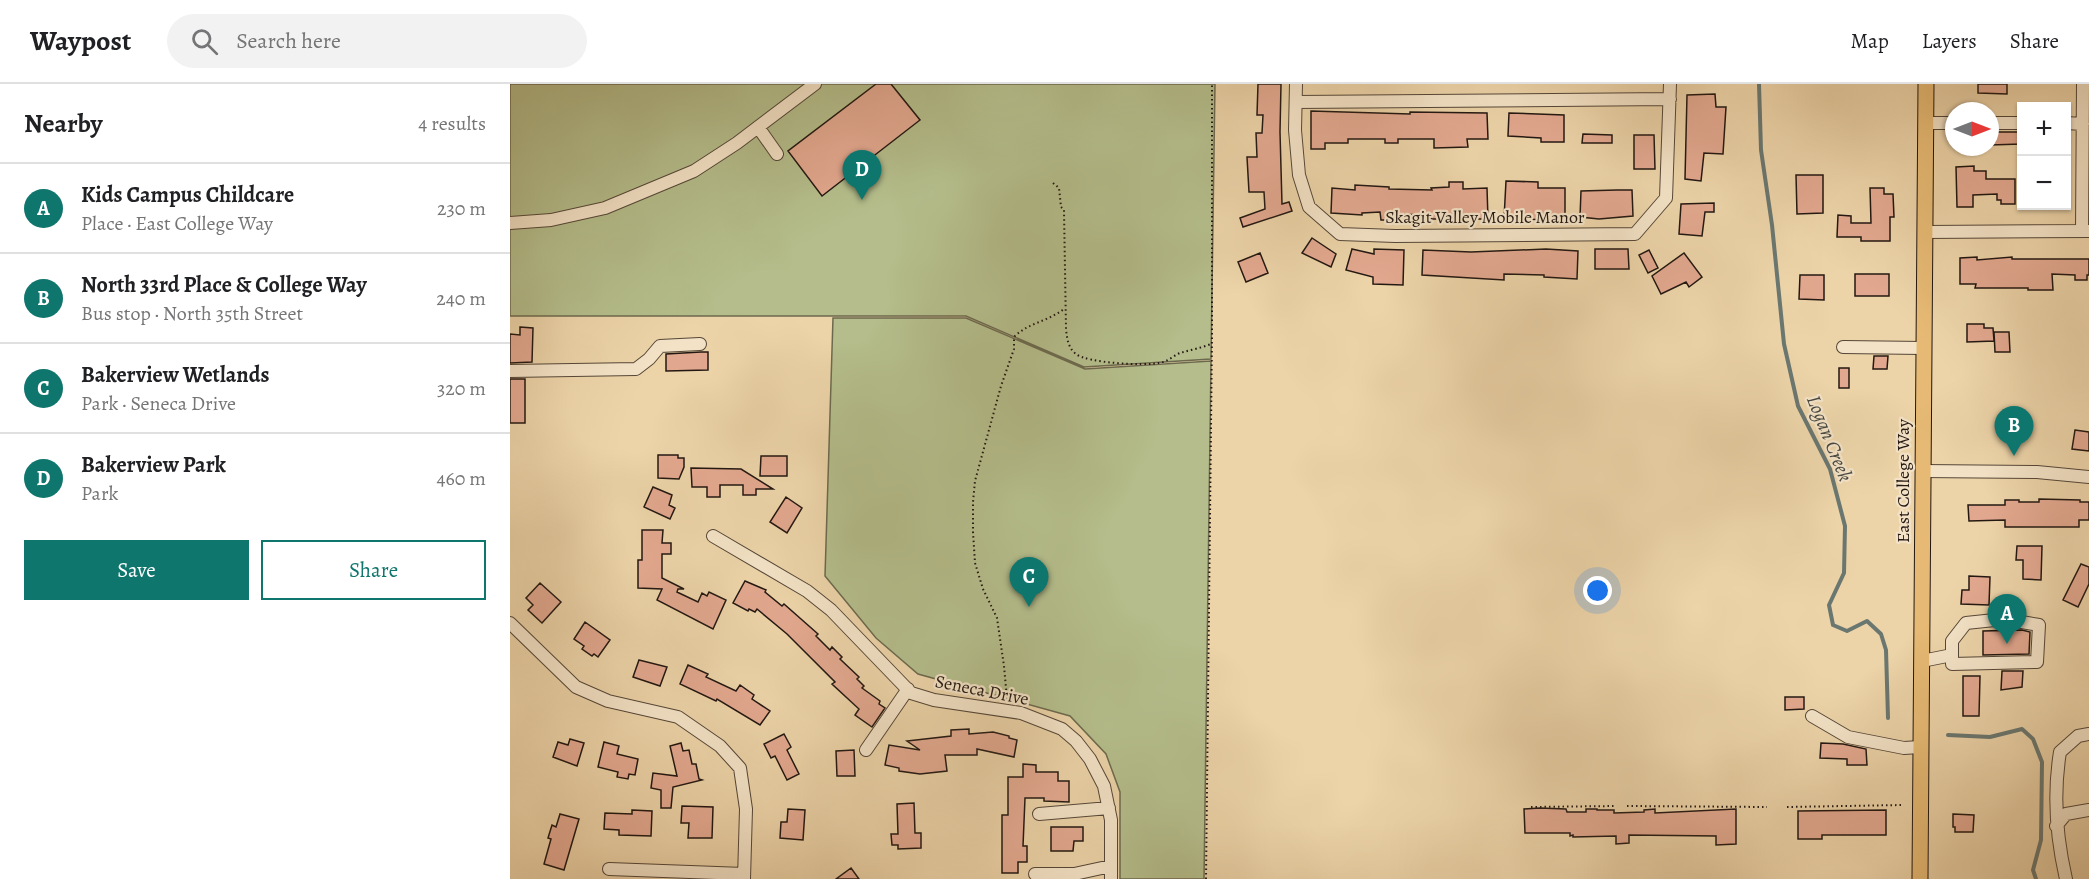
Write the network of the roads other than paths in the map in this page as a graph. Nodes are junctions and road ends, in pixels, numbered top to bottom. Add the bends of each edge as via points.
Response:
1 (815, 84) edge
2 (1296, 84) edge
3 (1670, 84) edge
4 (1926, 84) edge
5 (2083, 84) edge
6 (1670, 99) junction
7 (1296, 102) junction
8 (1926, 123) junction
9 (1945, 123) edge
10 (1999, 123) edge
11 (2017, 123) edge
12 (2071, 123) edge
13 (2083, 124) junction
14 (758, 127) junction
15 (777, 154) dead end
16 (510, 223) edge
17 (2086, 231) edge
18 (1925, 232) junction
19 (700, 344) dead end
20 (1843, 347) dead end
21 (1923, 348) junction
22 (510, 371) edge
23 (1922, 471) junction
24 (2089, 477) edge
25 (713, 536) dead end
26 (510, 623) edge
27 (1952, 655) junction
28 (1922, 661) junction
29 (908, 689) junction
30 (1812, 716) dead end
31 (2089, 734) edge
32 (1920, 747) junction
33 (866, 750) dead end
34 (1108, 808) junction
35 (2089, 810) edge
36 (1039, 814) dead end
37 (2056, 826) junction
38 (1111, 866) junction
39 (609, 869) dead end
40 (1035, 874) dead end
41 (1079, 876) edge
42 (744, 877) edge
43 (1111, 879) edge
44 (1920, 879) edge
45 (2066, 879) edge

1 - 14 street
2 - 7 street, Skagit Valley Mobile Manor
3 - 6 street, Skagit Valley Mobile Manor
4 - 8 main road, East College Way
5 - 13 street
6 - 7 street
6 - 7 street, Skagit Valley Mobile Manor via 1666,198 1635,234 1395,236 1340,234 1309,207 1299,176
8 - 9 street
8 - 18 main road, East College Way
10 - 11 street
12 - 13 street
13 - 17 street
14 - 15 street
14 - 16 street via 693,171 621,203 551,220
17 - 18 street
18 - 21 main road, East College Way
19 - 22 street via 660,346 636,369
20 - 21 street
21 - 23 main road, East College Way
23 - 24 street via 2037,472
23 - 28 main road, East College Way
25 - 29 street, Seneca Drive via 807,591 831,610
26 - 42 street via 576,687 608,701 678,717 720,746 740,768 746,809
27 - 27 street via 1952,641 1971,622 2004,619 2039,625 2037,662 1952,664
27 - 28 street
28 - 32 main road, East College Way
29 - 33 street
29 - 34 street, Seneca Drive via 934,700 1021,713 1062,729 1090,759 1104,786
30 - 32 street via 1848,737 1904,748
31 - 37 street via 2078,736 2060,752 2055,781
32 - 44 main road, East College Way
34 - 36 street
34 - 38 street, Seneca Drive
35 - 37 street via 2066,814
37 - 45 street
38 - 41 street
38 - 43 street, Seneca Drive
39 - 42 street
40 - 41 street

